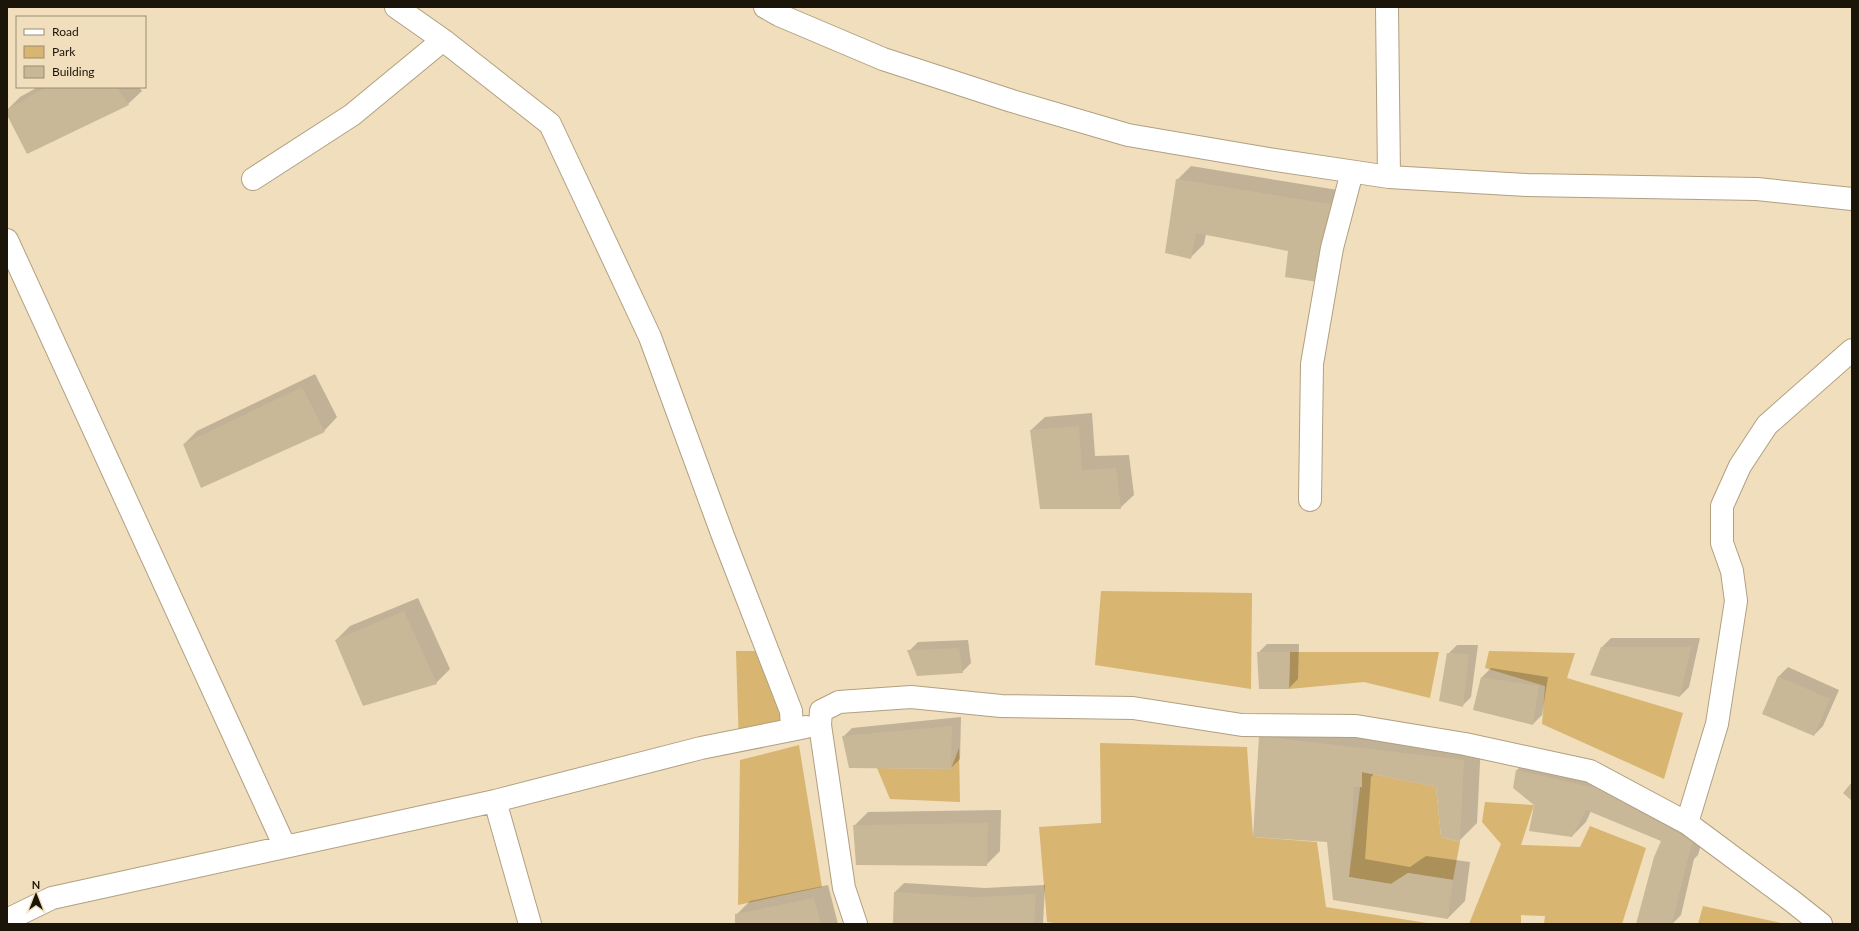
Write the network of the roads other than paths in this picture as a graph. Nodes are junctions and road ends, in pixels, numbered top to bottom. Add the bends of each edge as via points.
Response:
1 (396, 7) edge
2 (765, 7) edge
3 (1387, 7) edge
4 (443, 40) junction
5 (1352, 172) junction
6 (1389, 177) junction
7 (253, 179) dead end
8 (1852, 199) edge
9 (7, 240) edge
10 (1852, 350) edge
11 (1310, 500) dead end
12 (820, 725) junction
13 (792, 730) junction
14 (495, 801) junction
15 (1687, 824) junction
16 (285, 846) junction
17 (9, 915) edge
18 (530, 924) edge
19 (856, 924) edge
20 (1821, 924) edge

1 - 4 street
2 - 5 street via 778,15 883,59 1128,135
3 - 6 street
4 - 7 street via 352,115
4 - 13 street via 550,124 650,338 791,711
5 - 6 street
5 - 11 street via 1332,248 1312,364
6 - 8 street via 1527,185 1757,189
9 - 16 street
10 - 15 street via 1767,425 1740,466 1722,506 1722,543 1732,571 1736,601 1717,724
12 - 13 street
12 - 15 street via 821,711 839,702 911,697 1001,706 1133,708 1242,725 1356,726 1465,744 1590,771
12 - 19 street via 844,888
13 - 14 street via 702,748
14 - 16 street
14 - 18 street
15 - 20 street
16 - 17 street via 52,898

